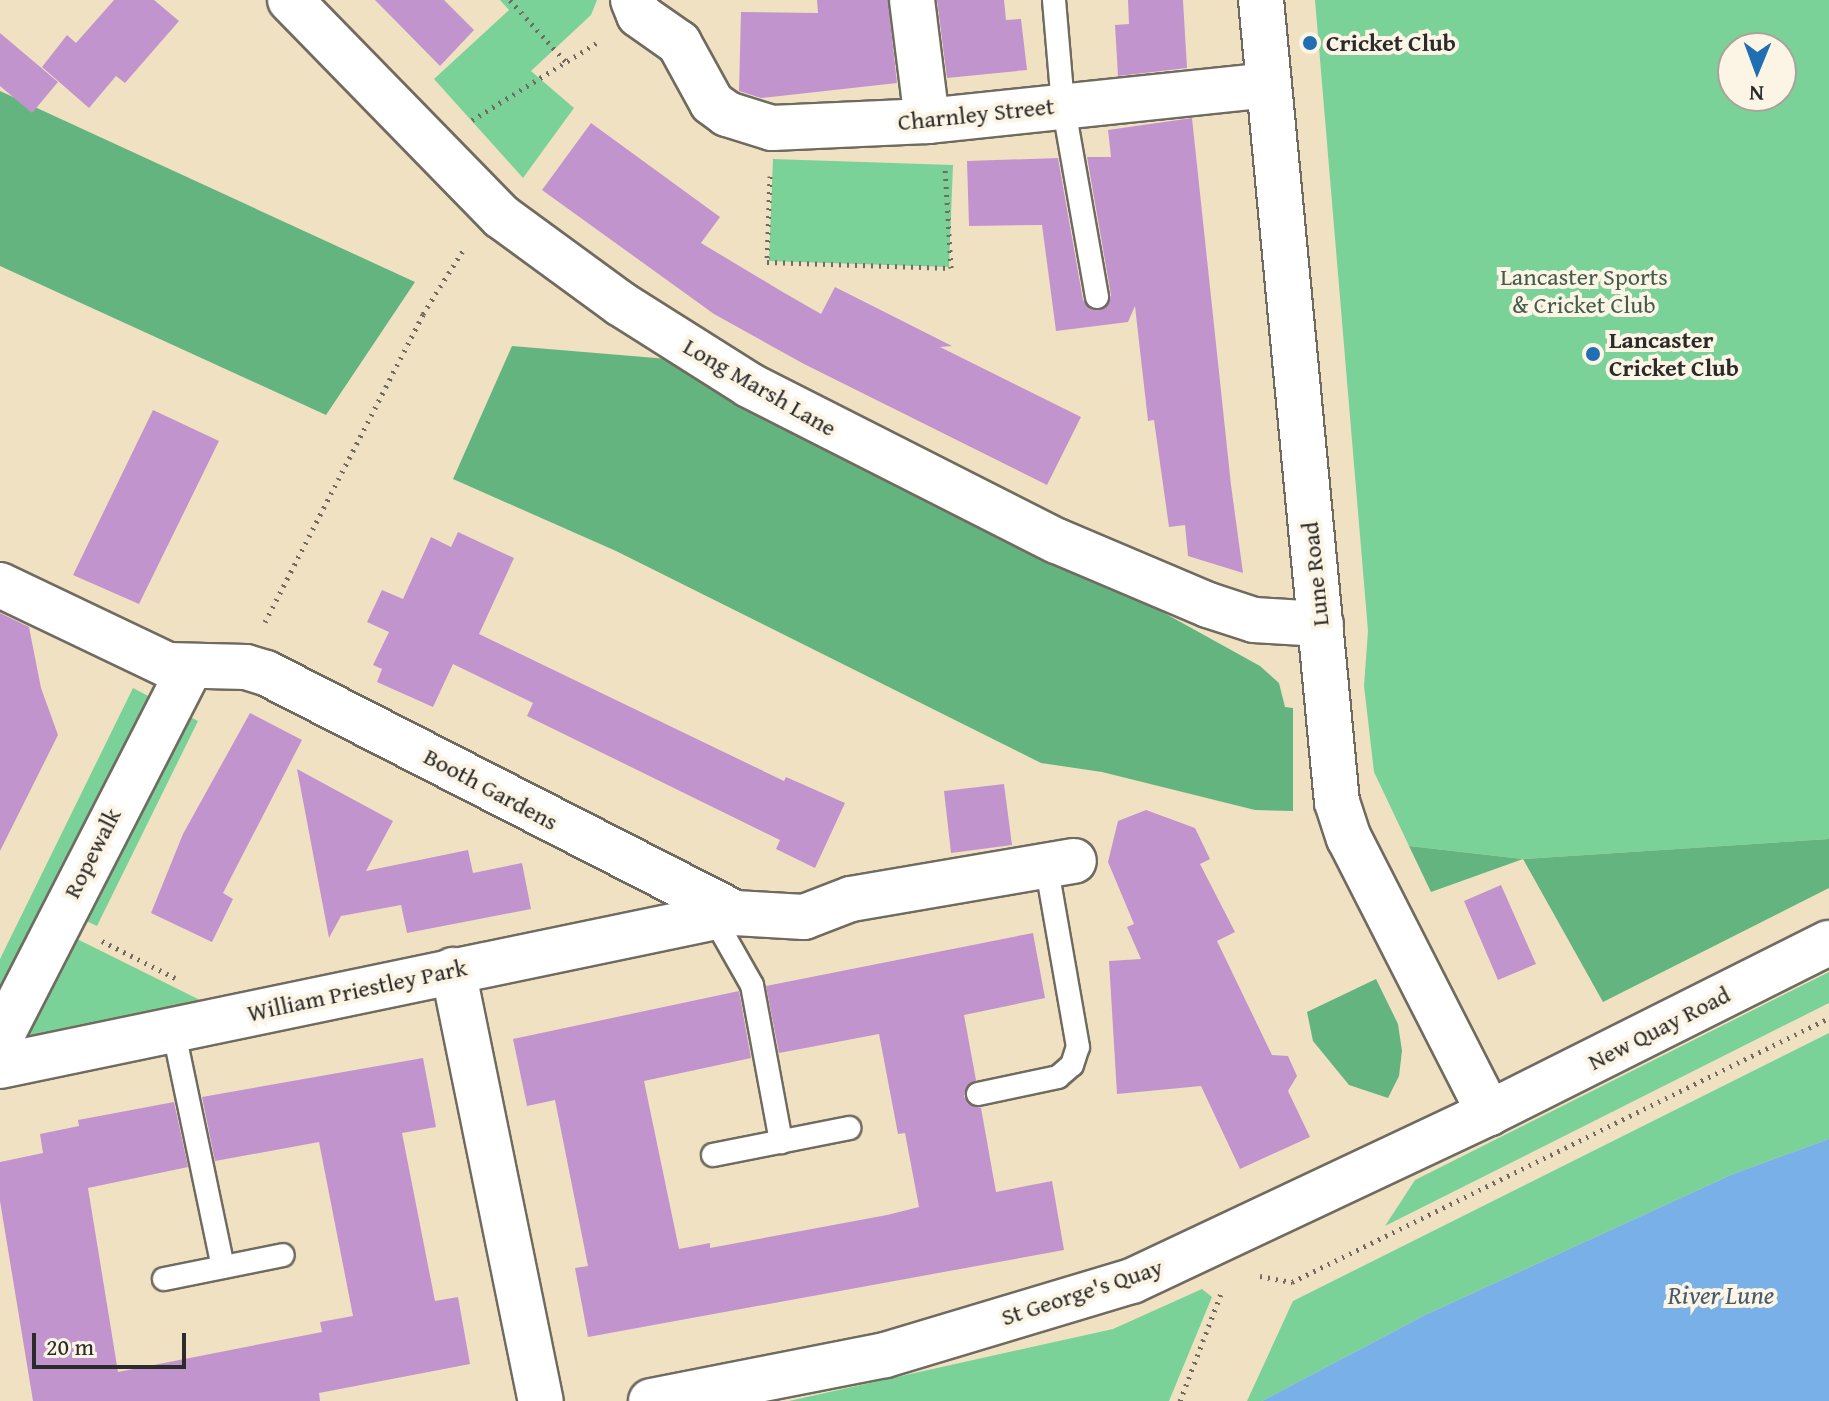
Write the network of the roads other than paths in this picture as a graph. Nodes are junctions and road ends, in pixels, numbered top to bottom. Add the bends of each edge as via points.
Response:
1 (290, 0) edge
2 (912, 0) edge
3 (1054, 0) edge
4 (1261, 0) edge
5 (636, 8) edge
6 (1267, 85) junction
7 (1063, 104) junction
8 (934, 120) junction
9 (1097, 297) dead end
10 (0, 585) edge
11 (1321, 624) junction
12 (189, 669) junction
13 (1061, 865) joint
14 (725, 916) junction
15 (1829, 943) edge
16 (453, 970) junction
17 (173, 1028) junction
18 (0, 1039) edge
19 (0, 1066) edge
20 (978, 1094) dead end
21 (1489, 1113) junction
22 (849, 1128) dead end
23 (781, 1142) junction
24 (713, 1155) dead end
25 (283, 1255) dead end
26 (223, 1267) junction
27 (164, 1279) dead end
28 (541, 1401) edge
29 (651, 1401) edge

1 - 11 street, Long Marsh Lane via 491,205 621,304 749,385 1057,541 1208,605 1254,620
2 - 8 street
3 - 7 lane
4 - 6 street, Lune Road
5 - 8 street, Charnley Street via 679,43 712,103 727,114 772,128
6 - 7 street, Charnley Street
6 - 11 street, Lune Road
7 - 8 street, Charnley Street
7 - 9 lane
10 - 12 street, Booth Gardens via 143,655
11 - 21 street, Lune Road via 1337,802 1349,838
12 - 14 street, Booth Gardens via 246,667 313,695
12 - 18 street, Ropewalk
13 - 14 street, Booth Gardens via 875,894 804,917
13 - 20 lane via 1078,1047 1072,1065 1058,1077
14 - 16 street, William Priestley Park
14 - 23 lane via 752,985
15 - 21 street, New Quay Road
16 - 17 street, William Priestley Park
16 - 28 street
17 - 19 street, William Priestley Park
17 - 26 lane
21 - 29 street, St George's Quay via 1132,1281 885,1355
22 - 23 lane
23 - 24 lane
25 - 26 lane
26 - 27 lane

